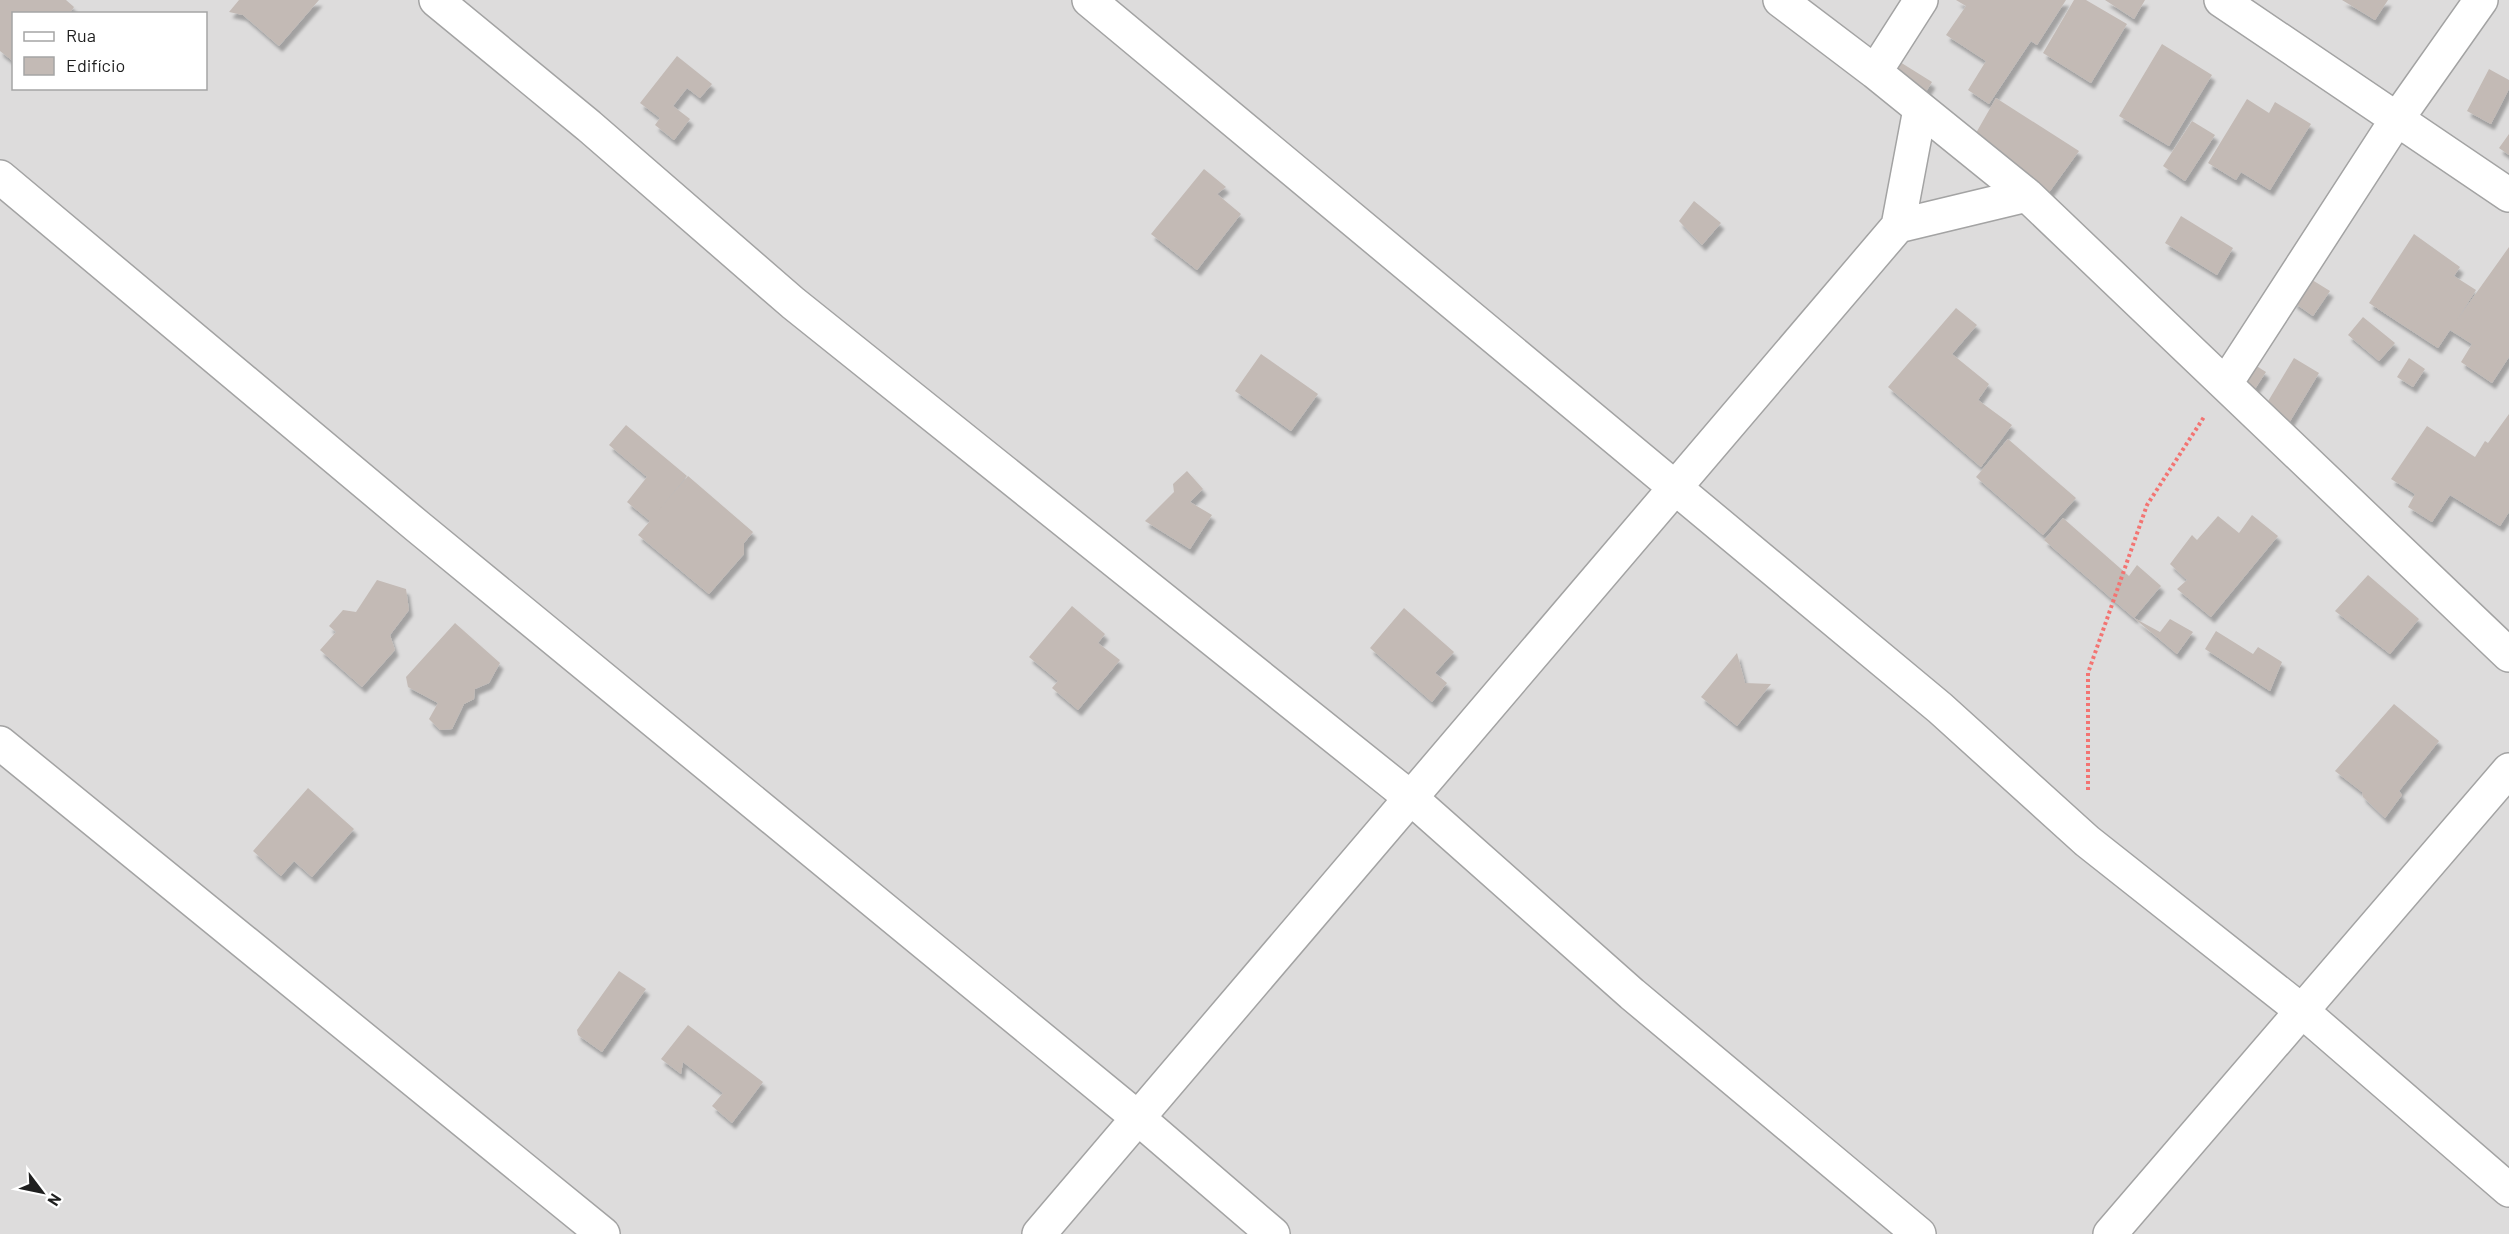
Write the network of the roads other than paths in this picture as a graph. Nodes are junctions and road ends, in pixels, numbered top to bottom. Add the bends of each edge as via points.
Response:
1 (436, 0) edge
2 (1089, 0) edge
3 (1780, 0) edge
4 (1921, 0) edge
5 (2221, 0) edge
6 (2481, 0) edge
7 (1875, 72) junction
8 (1920, 109) junction
9 (2397, 119) junction
10 (0, 177) edge
11 (2027, 195) junction
12 (2509, 195) edge
13 (1898, 226) junction
14 (2226, 383) junction
15 (1674, 488) junction
16 (2509, 655) edge
17 (0, 743) edge
18 (2509, 770) edge
19 (1411, 798) junction
20 (2302, 1011) junction
21 (1138, 1118) junction
22 (2509, 1190) edge
23 (603, 1234) edge
24 (1039, 1234) edge
25 (1273, 1234) edge
26 (1919, 1234) edge
27 (2110, 1234) edge

1 - 19 street via 793,303
2 - 15 street
3 - 7 street
4 - 7 street
5 - 9 street
6 - 9 street
7 - 8 street
8 - 11 street
8 - 13 street
9 - 12 street
9 - 14 street
10 - 21 street
11 - 13 street
11 - 14 street
13 - 15 street
14 - 16 street
15 - 19 street
15 - 20 street via 1940,708 2087,841
17 - 23 street
18 - 20 street
19 - 21 street
19 - 26 street via 1632,994
20 - 22 street
20 - 27 street
21 - 24 street
21 - 25 street

